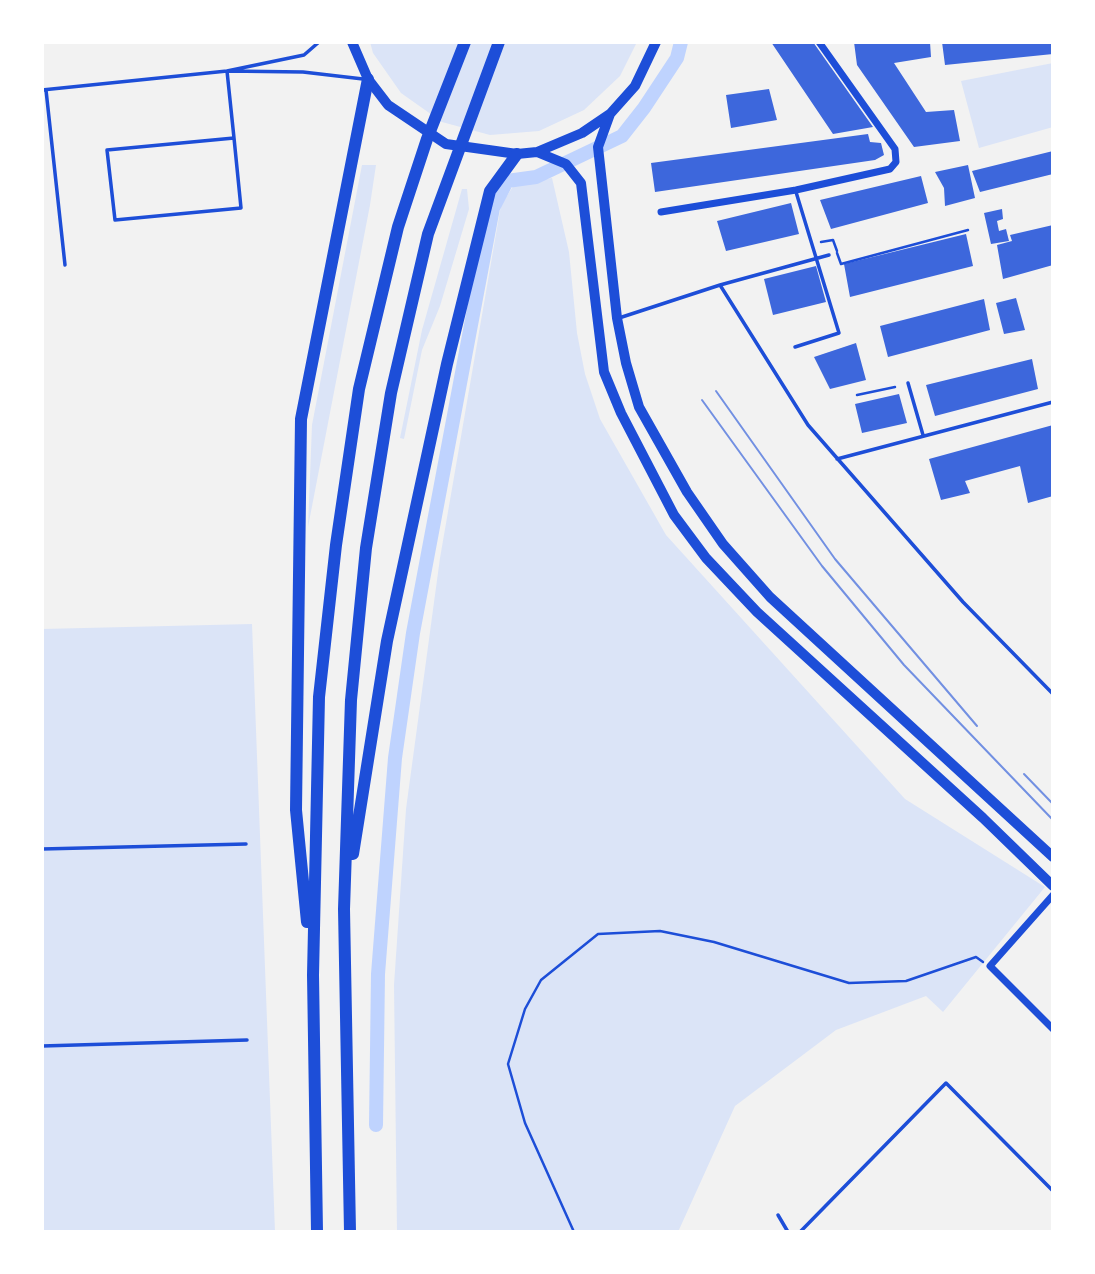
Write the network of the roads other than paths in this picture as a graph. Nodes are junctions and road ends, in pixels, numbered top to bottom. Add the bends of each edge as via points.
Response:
1 (320, 42) edge
2 (352, 42) edge
3 (465, 42) edge
4 (499, 42) edge
5 (656, 42) edge
6 (819, 42) edge
7 (227, 71) junction
8 (368, 79) junction
9 (44, 90) edge
10 (610, 114) junction
11 (234, 138) junction
12 (537, 152) junction
13 (517, 154) junction
14 (796, 190) junction
15 (661, 212) dead end
16 (829, 255) dead end
17 (65, 265) dead end
18 (720, 285) junction
19 (617, 318) junction
20 (795, 347) dead end
21 (908, 383) dead end
22 (1053, 402) edge
23 (923, 436) junction
24 (838, 459) junction
25 (1053, 694) edge
26 (246, 844) dead end
27 (42, 849) edge
28 (1053, 857) edge
29 (1053, 886) edge
30 (1053, 895) edge
31 (344, 909) junction
32 (313, 975) junction
33 (1053, 1028) edge
34 (247, 1040) dead end
35 (42, 1046) edge
36 (1053, 1191) edge
37 (778, 1215) dead end
38 (317, 1232) edge
39 (350, 1232) edge
40 (788, 1232) edge
41 (800, 1232) edge

1 - 7 lane via 304,54
2 - 8 main road
3 - 32 highway via 426,139 398,227 359,389 320,698
4 - 31 highway via 428,234 391,393 366,548 351,700
5 - 10 main road via 635,86
6 - 14 street via 895,149 896,162 890,169
7 - 8 lane
7 - 9 lane
7 - 11 lane
8 - 13 main road via 388,105 446,144
8 - 32 highway via 301,419 296,810
9 - 17 lane
10 - 12 main road via 582,133
10 - 19 main road via 598,147
11 - 11 lane via 241,208 115,220 107,150
12 - 13 main road
12 - 29 main road via 566,164 581,183 604,372 674,515 706,558 757,612
13 - 31 highway via 490,191 447,364 387,641
14 - 15 street
14 - 20 lane via 839,333
16 - 18 lane
18 - 19 lane
18 - 24 lane via 808,425
19 - 28 main road via 639,407 687,492 723,544 770,597
21 - 23 lane
22 - 23 lane
23 - 24 lane
24 - 25 lane via 963,602
26 - 27 lane
30 - 33 street via 990,966
31 - 39 highway
32 - 38 highway
34 - 35 lane
36 - 41 lane via 946,1083
37 - 40 lane

